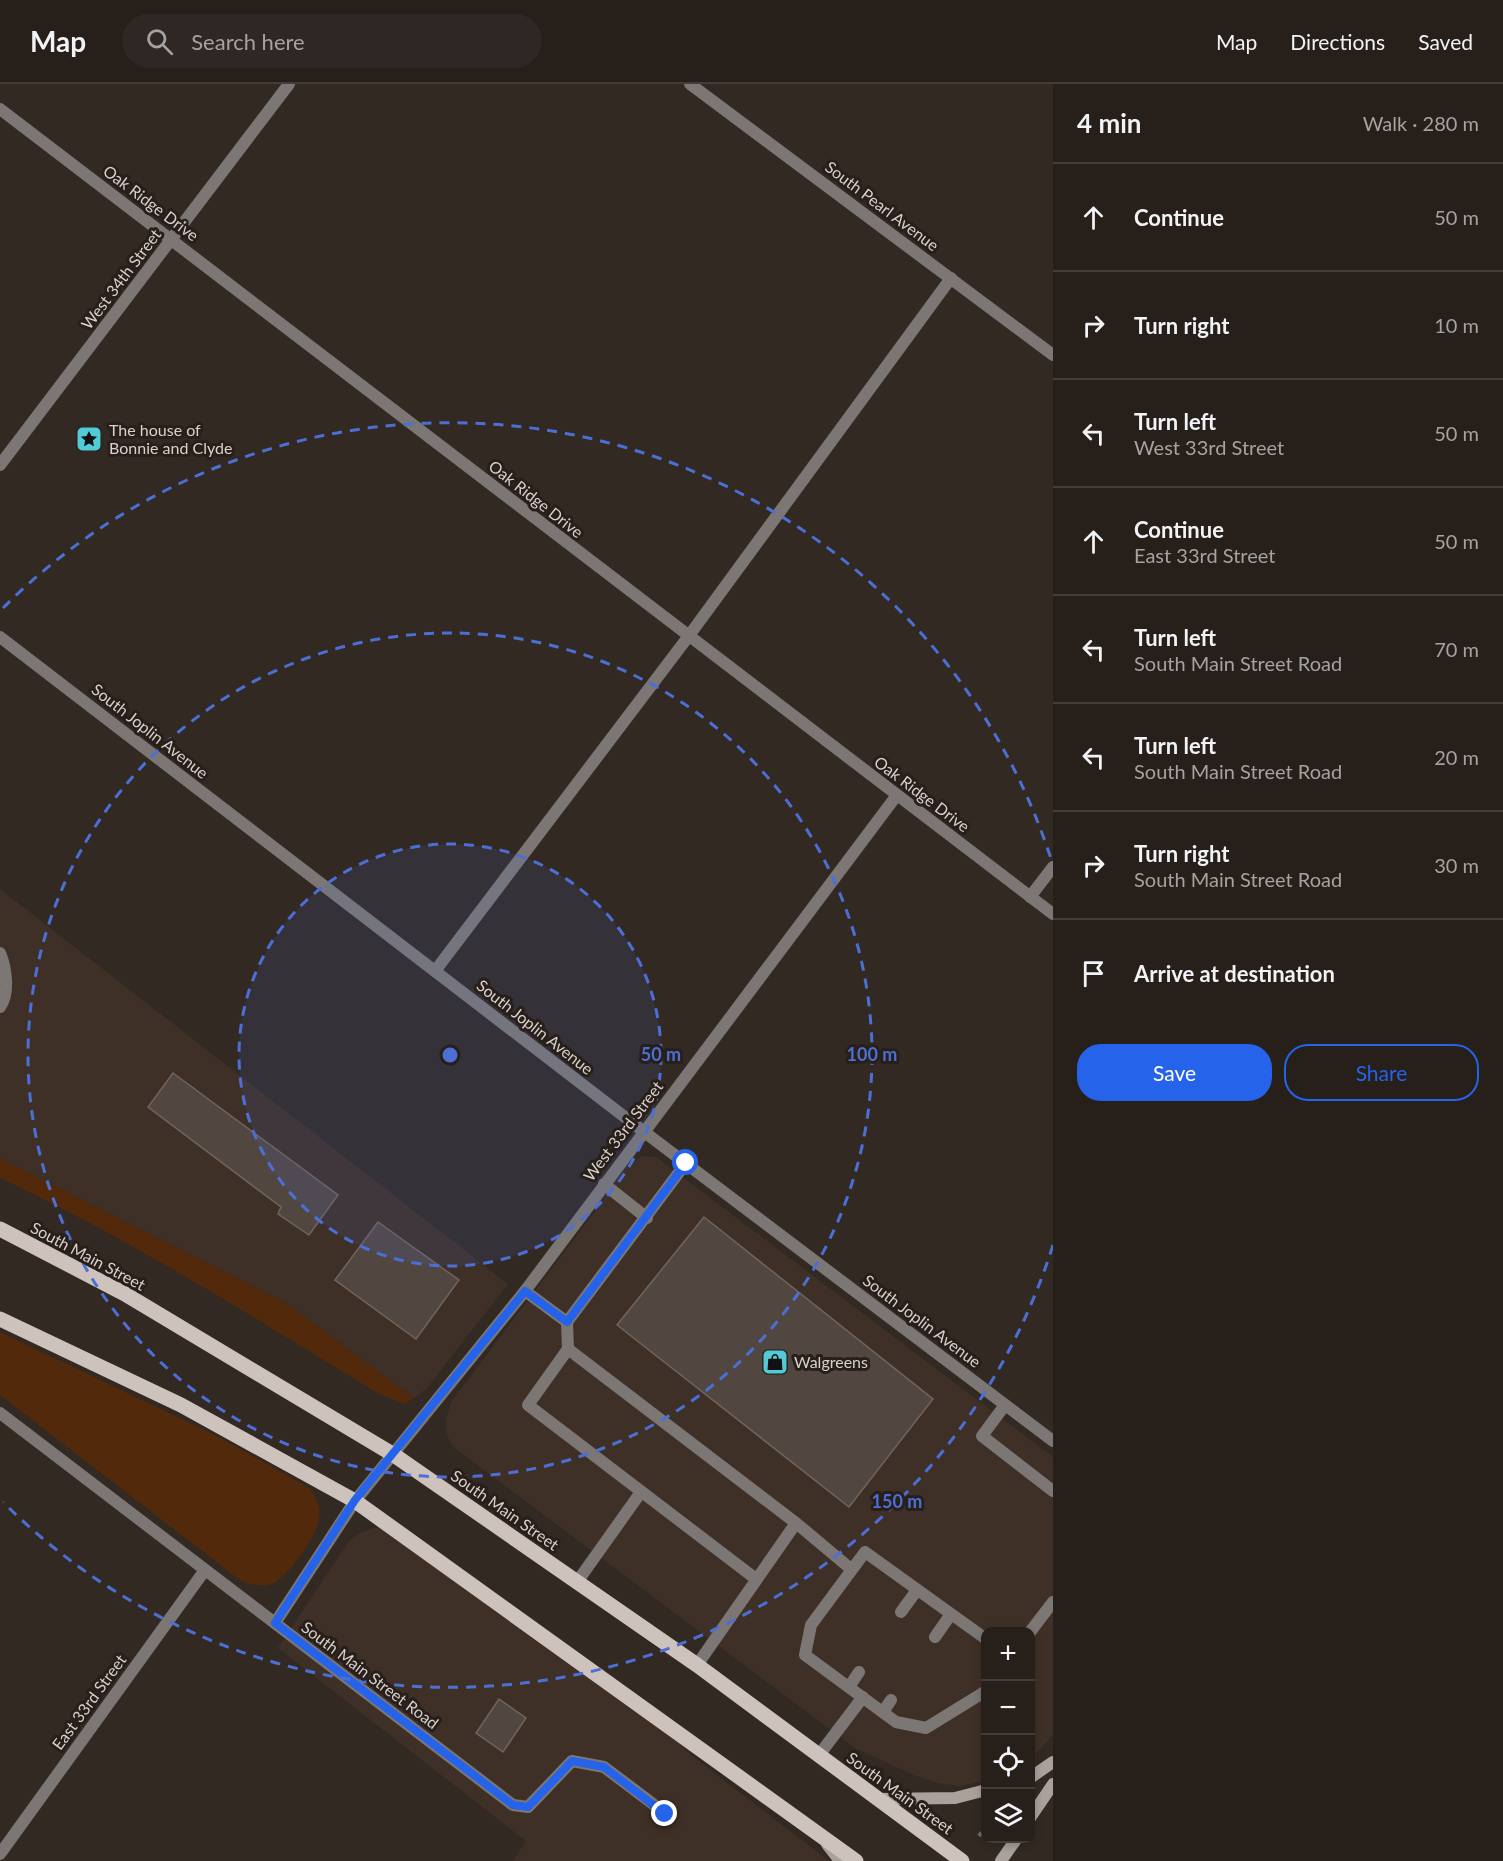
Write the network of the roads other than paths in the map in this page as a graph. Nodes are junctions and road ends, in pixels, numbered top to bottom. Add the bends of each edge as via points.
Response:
1 (289, 84) edge
2 (690, 84) edge
3 (0, 108) edge
4 (172, 240) junction
5 (951, 278) junction
6 (1053, 355) edge
7 (0, 465) edge
8 (0, 637) edge
9 (688, 637) junction
10 (897, 795) junction
11 (1053, 867) edge
12 (1030, 897) junction
13 (1053, 914) edge
14 (0, 953) edge
15 (435, 970) junction
16 (0, 1006) edge
17 (643, 1131) junction
18 (686, 1163) junction
19 (604, 1184) junction
20 (647, 1218) junction
21 (0, 1229) edge
22 (525, 1291) junction
23 (0, 1319) edge
24 (567, 1322) junction
25 (568, 1349) junction
26 (1005, 1405) junction
27 (0, 1413) edge
28 (1053, 1441) edge
29 (394, 1455) junction
30 (1053, 1491) edge
31 (641, 1492) junction
32 (355, 1500) junction
33 (796, 1523) junction
34 (851, 1569) junction
35 (205, 1570) junction
36 (756, 1579) junction
37 (577, 1582) junction
38 (917, 1590) junction
39 (1053, 1602) edge
40 (901, 1612) dead end
41 (951, 1614) junction
42 (275, 1623) junction
43 (1034, 1627) edge
44 (981, 1635) edge
45 (935, 1637) dead end
46 (697, 1665) junction
47 (859, 1672) dead end
48 (849, 1687) junction
49 (981, 1693) edge
50 (864, 1697) junction
51 (891, 1700) dead end
52 (883, 1712) junction
53 (819, 1755) junction
54 (1053, 1762) edge
55 (1035, 1775) edge
56 (1053, 1784) edge
57 (981, 1791) edge
58 (878, 1799) junction
59 (1035, 1811) edge
60 (665, 1814) dead end
61 (821, 1836) junction
62 (1014, 1843) edge
63 (0, 1854) edge
64 (840, 1861) edge
65 (856, 1861) edge
66 (963, 1861) edge
67 (1000, 1861) edge

1 - 4 street, West 34th Street
2 - 5 street, South Pearl Avenue
3 - 4 street, Oak Ridge Drive
4 - 7 street, West 34th Street
4 - 9 street, Oak Ridge Drive
5 - 6 street, South Pearl Avenue
5 - 9 street
8 - 15 street, South Joplin Avenue
9 - 10 street, Oak Ridge Drive
9 - 15 street
10 - 12 street, Oak Ridge Drive
10 - 17 street, West 33rd Street
11 - 12 street
12 - 13 street, Oak Ridge Drive
14 - 16 street via 6,979 5,1000
15 - 17 street, South Joplin Avenue
17 - 18 street, South Joplin Avenue
17 - 19 street, West 33rd Street
18 - 20 street
18 - 26 street, South Joplin Avenue
19 - 20 street
19 - 22 street, West 33rd Street
20 - 24 street
21 - 29 main road, South Main Street via 125,1294
22 - 24 street
22 - 29 street, West 33rd Street
23 - 32 main road via 181,1405
24 - 25 street
25 - 31 street via 528,1405
25 - 33 street
26 - 28 street, South Joplin Avenue
26 - 30 street via 982,1436
27 - 35 street, South Main Street Road
29 - 32 street
29 - 37 main road, South Main Street
31 - 36 street
31 - 37 street
32 - 42 street
32 - 61 main road
33 - 34 street
33 - 36 street
34 - 38 street via 865,1552
34 - 48 street via 811,1625 805,1655
35 - 42 street, South Main Street Road
35 - 63 street, East 33rd Street
36 - 46 street
37 - 46 main road, South Main Street
38 - 40 street
38 - 41 street
39 - 43 street
41 - 44 street
41 - 45 street
42 - 60 street, South Main Street Road via 513,1805 528,1807 572,1761 604,1767
46 - 53 main road, South Main Street
47 - 48 street
48 - 50 street
49 - 52 street via 926,1728 896,1722
50 - 52 street
50 - 53 street
51 - 52 street
53 - 58 main road, South Main Street
54 - 55 main road
56 - 59 main road
57 - 58 main road via 955,1798
58 - 66 main road, South Main Street
61 - 64 main road
61 - 65 main road
62 - 67 main road

